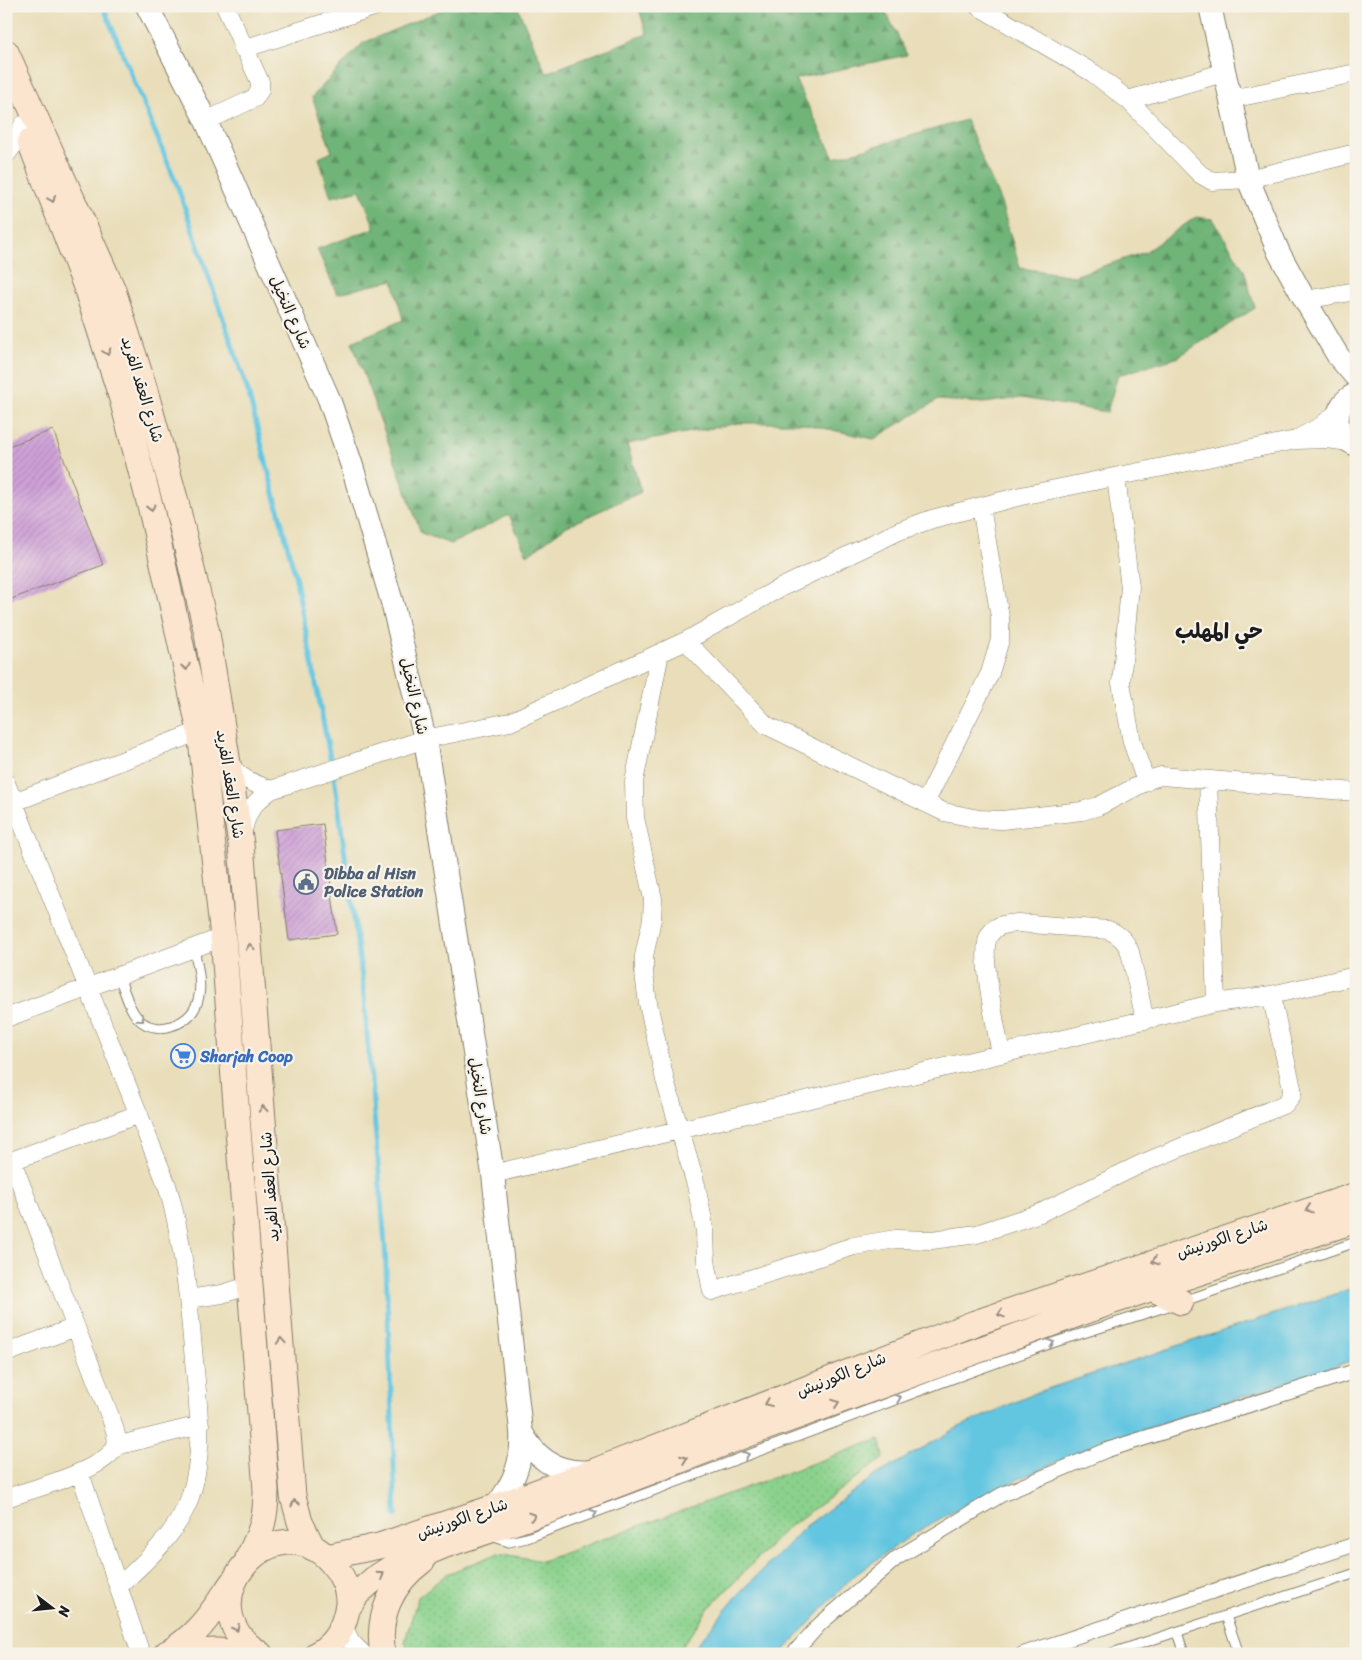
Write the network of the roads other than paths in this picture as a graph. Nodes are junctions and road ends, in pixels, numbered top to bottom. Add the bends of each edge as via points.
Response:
1 (147, 6) edge
2 (225, 6) edge
3 (377, 6) edge
4 (979, 6) edge
5 (1210, 6) edge
6 (243, 50) junction
7 (6, 52) edge
8 (1356, 73) edge
9 (1223, 74) junction
10 (6, 89) edge
11 (1231, 99) junction
12 (1128, 100) junction
13 (206, 121) junction
14 (23, 125) junction
15 (1356, 153) edge
16 (6, 156) edge
17 (39, 164) junction
18 (1248, 179) junction
19 (1356, 291) edge
20 (1305, 300) junction
21 (1338, 356) junction
22 (1356, 377) edge
23 (1345, 404) edge
24 (1296, 440) junction
25 (1353, 443) edge
26 (1116, 477) junction
27 (981, 507) junction
28 (686, 641) junction
29 (660, 653) junction
30 (200, 731) junction
31 (425, 740) junction
32 (226, 753) junction
33 (1208, 780) junction
34 (1146, 782) junction
35 (6, 783) edge
36 (271, 790) junction
37 (1356, 792) edge
38 (14, 802) junction
39 (925, 803) junction
40 (241, 844) junction
41 (223, 937) junction
42 (193, 948) junction
43 (1356, 976) edge
44 (119, 977) junction
45 (89, 989) junction
46 (1271, 995) junction
47 (1216, 1003) junction
48 (6, 1018) edge
49 (1145, 1020) junction
50 (1001, 1054) junction
51 (139, 1114) junction
52 (679, 1130) junction
53 (9, 1162) edge
54 (493, 1174) junction
55 (1356, 1195) edge
56 (1356, 1220) edge
57 (1356, 1242) edge
58 (251, 1285) junction
59 (1151, 1288) junction
60 (188, 1299) junction
61 (1181, 1302) junction
62 (76, 1327) junction
63 (6, 1353) edge
64 (1356, 1371) edge
65 (200, 1425) junction
66 (521, 1432) junction
67 (116, 1446) junction
68 (595, 1471) junction
69 (80, 1473) junction
70 (6, 1498) edge
71 (496, 1507) junction
72 (482, 1533) junction
73 (1356, 1544) edge
74 (443, 1546) junction
75 (320, 1552) junction
76 (248, 1558) junction
77 (1356, 1573) edge
78 (233, 1580) junction
79 (118, 1587) junction
80 (1226, 1616) junction
81 (345, 1617) junction
82 (1177, 1632) junction
83 (142, 1654) edge
84 (166, 1654) edge
85 (247, 1654) edge
86 (260, 1654) edge
87 (317, 1654) edge
88 (363, 1654) edge
89 (383, 1654) edge
90 (793, 1654) edge
91 (1023, 1654) edge
92 (1109, 1654) edge
93 (1184, 1654) edge
94 (1239, 1654) edge

1 - 13 street, شارع النخيل
2 - 6 street
3 - 6 street
4 - 12 street via 1093,73
5 - 9 street
6 - 13 street via 260,82 260,90 255,98
7 - 32 main road, شارع العقد الفريد via 113,290 144,387 207,633
8 - 11 street
9 - 11 street
9 - 12 street
10 - 14 main road, شارع العقد الفريد
11 - 18 street
12 - 18 street via 1200,174 1212,181
13 - 31 street, شارع النخيل via 329,399 390,593
14 - 16 street
14 - 17 main road, شارع العقد الفريد
15 - 18 street
16 - 17 street
17 -> 30 main road, شارع العقد الفريد via 86,287 122,400 151,509
18 - 20 street via 1279,253
19 - 20 street
20 - 21 street
21 - 22 street
21 - 23 street
23 - 24 street via 1312,432
23 - 25 street via 1337,419 1340,433
24 - 25 street via 1326,439
24 - 26 street
26 - 27 street
26 - 34 street via 1130,587 1121,683 1132,742
27 - 28 street via 899,531 776,590
27 - 39 street via 1000,618 1000,640 983,689
28 - 29 street
28 - 39 street via 766,725
29 - 31 street via 510,722
29 - 52 street via 638,757 634,802 652,899 652,919 644,956 648,1003
30 - 38 street
30 - 41 main road, شارع العقد الفريد
31 - 36 street
31 - 54 street, شارع النخيل
32 - 36 street via 231,768 241,777
32 - 40 main road, شارع العقد الفريد
33 - 34 street via 1162,776
33 - 37 street
33 - 47 street
34 - 39 street via 1082,811 1002,820 944,812
35 - 38 street
36 - 40 street via 253,803 244,824
38 - 45 street
75 -> 40 main road, شارع العقد الفريد via 300,1522 293,1496
41 - 42 street
41 - 58 main road, شارع العقد الفريد
42 - 44 street
44 -> 42 lane via 128,1002 142,1022 153,1028 165,1028 187,1021 197,1008 199,998
43 - 46 street
44 - 45 street
45 - 48 street
45 - 51 street
46 - 47 street
46 - 52 street via 1292,1088 1289,1101 1140,1164 1040,1213 977,1234 932,1240 896,1239 854,1246 712,1291 698,1194
47 - 49 street
49 - 50 street
49 - 50 street via 1130,952 1117,934 1108,930 1018,922 1006,924 996,927 989,935 985,955
50 - 52 street
51 - 53 street
51 - 60 street via 172,1201
52 - 54 street
53 - 62 street
54 - 66 street, شارع النخيل
55 -> 68 main road, شارع الكورنيش via 975,1323
56 - 59 main road, شارع الكورنيش
57 - 61 lane
58 - 60 street
58 - 76 main road, شارع العقد الفريد via 266,1514
59 - 61 main road
72 -> 59 main road, شارع الكورنيش
60 - 65 street
72 -> 61 lane via 509,1542 527,1538 1052,1342
62 - 63 street
62 - 67 street via 112,1419
64 - 90 street via 1107,1450 1001,1495 897,1558 839,1606
65 - 67 street
65 - 79 street via 194,1485 183,1513 157,1552
66 - 68 street, شارع النخيل via 538,1457 551,1465 580,1473
66 - 71 street, شارع النخيل via 517,1472
67 - 69 street via 108,1456
68 - 71 main road, شارع الكورنيش
69 - 70 street
69 - 79 street
71 - 75 main road, شارع الكورنيش via 342,1556
72 - 74 main road, شارع الكورنيش
73 - 91 street
81 -> 74 main road, شارع الكورنيش via 357,1594 374,1579
74 - 89 main road via 411,1569 392,1593 383,1618
75 - 76 main road, شارع الكورنيش via 296,1543 279,1544
75 - 81 main road, شارع العقد الفريد via 338,1570 345,1585
76 - 78 main road, شارع العقد الفريد
77 - 80 lane
78 - 84 main road, شارع العقد الفريد via 200,1628
78 -> 86 main road via 231,1616 238,1633
79 - 83 street
80 - 82 lane
80 - 94 lane
81 - 87 main road, شارع الكورنيش via 334,1640
81 - 88 street via 351,1642
82 - 92 lane
82 - 93 lane
84 - 85 main road via 217,1651

